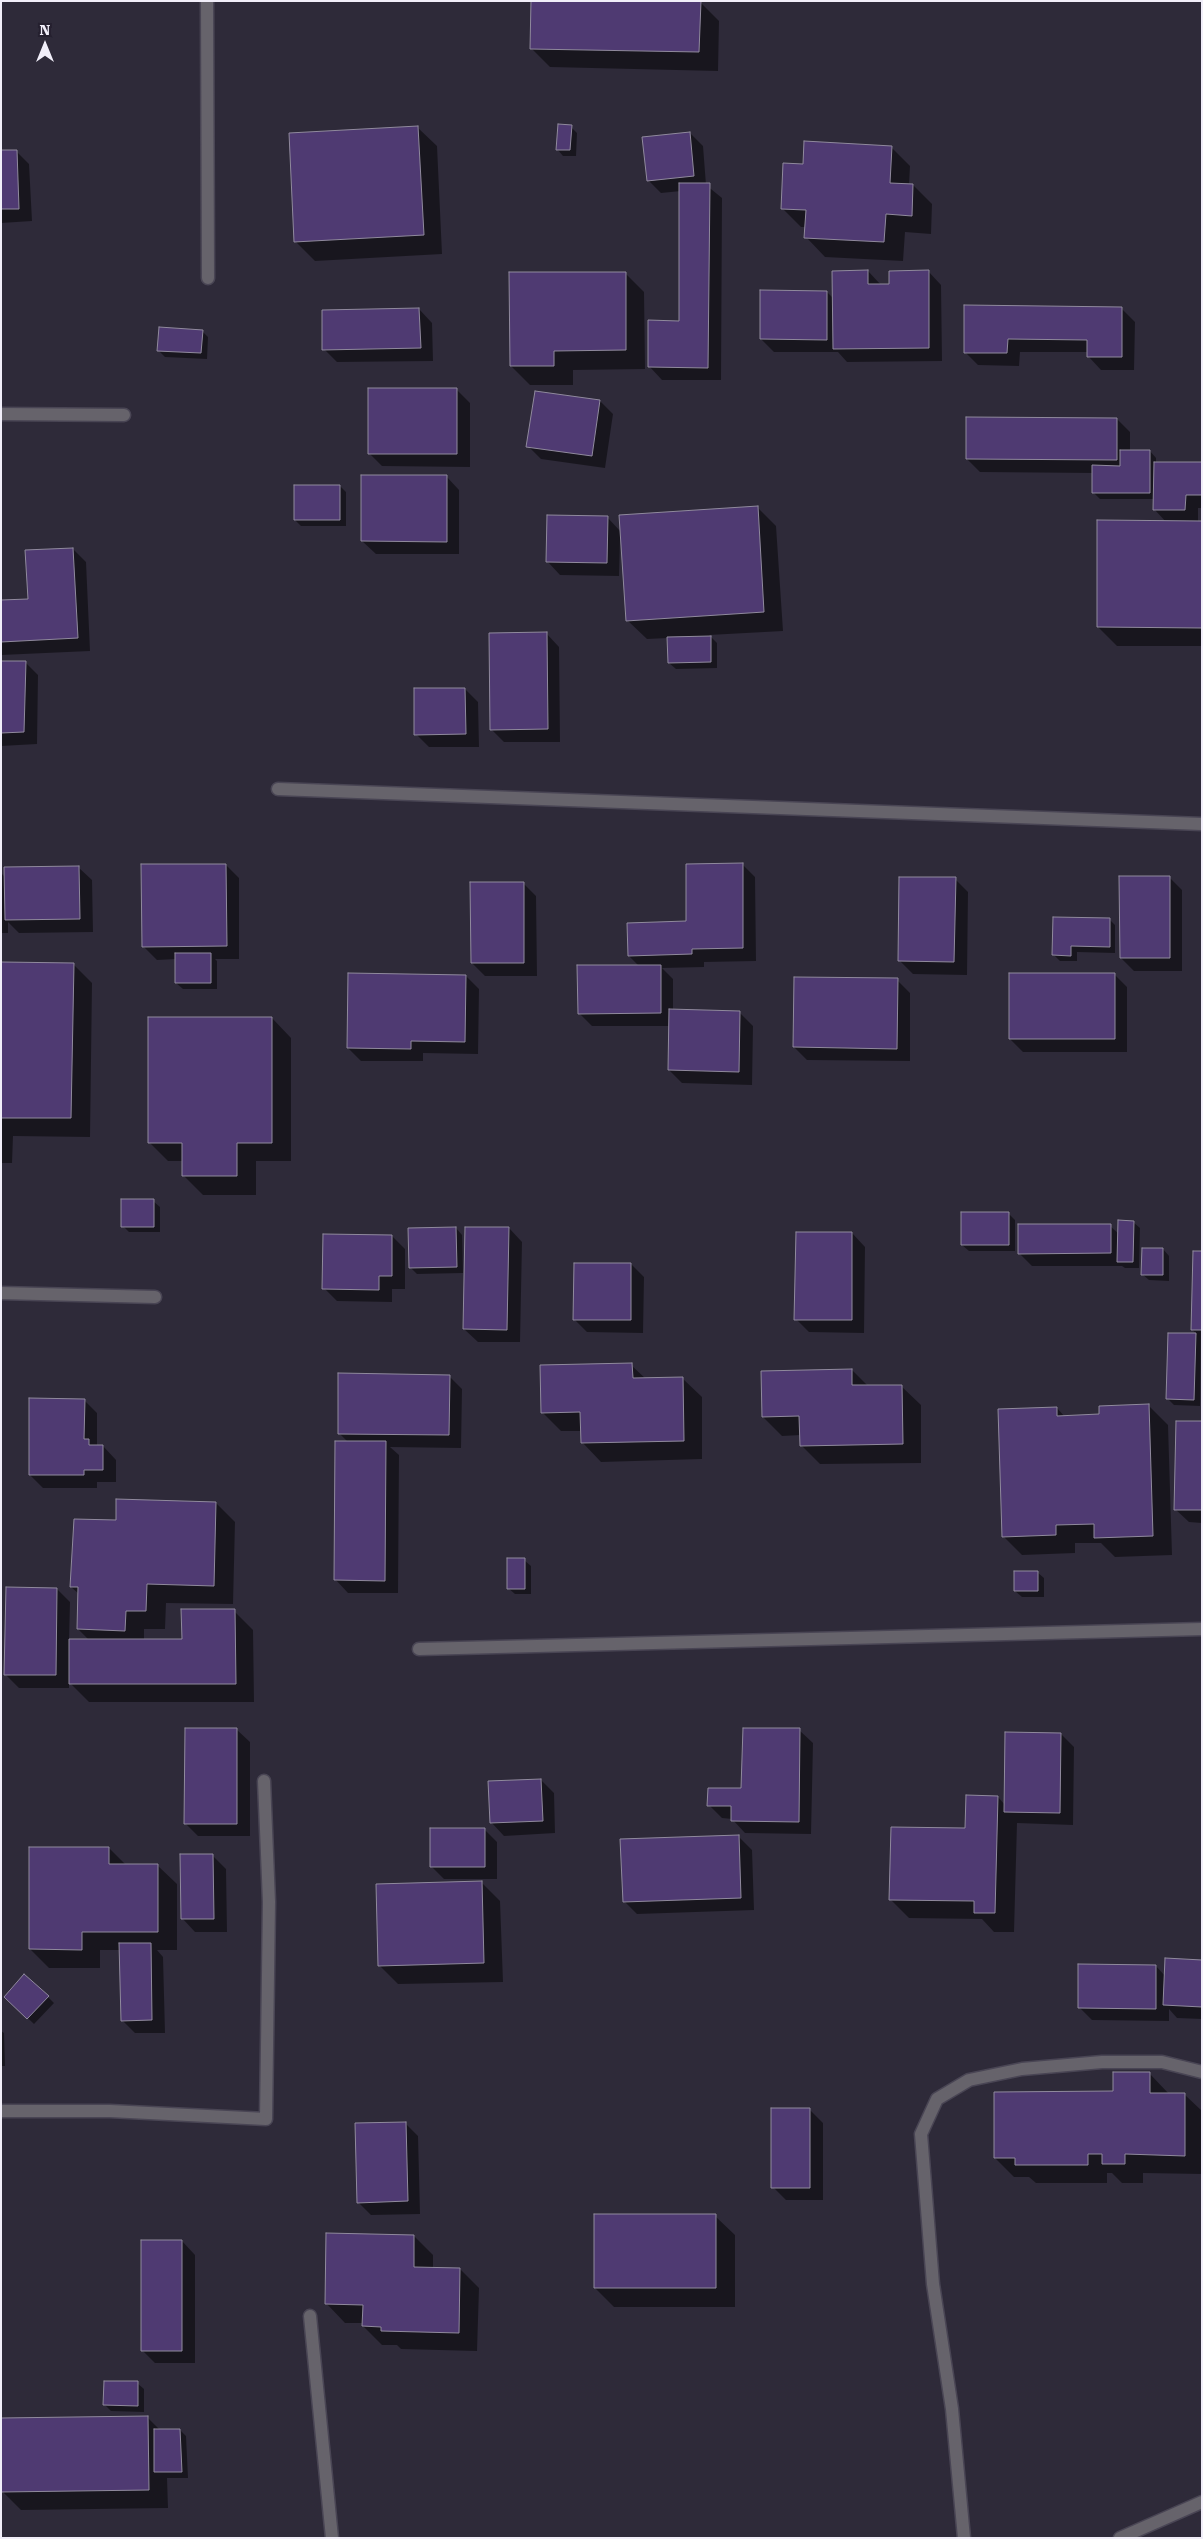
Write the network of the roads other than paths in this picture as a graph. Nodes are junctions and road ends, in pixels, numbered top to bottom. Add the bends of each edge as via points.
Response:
1 (207, 1) edge
2 (208, 278) dead end
3 (1, 414) edge
4 (124, 415) dead end
5 (278, 789) dead end
6 (1202, 824) edge
7 (1, 1294) edge
8 (155, 1297) dead end
9 (1202, 1629) edge
10 (419, 1649) dead end
11 (264, 1781) dead end
12 (1202, 2072) edge
13 (1, 2111) edge
14 (310, 2316) dead end
15 (1202, 2502) edge
16 (332, 2538) edge
17 (964, 2538) edge
18 (1120, 2538) edge

1 - 2 street
3 - 4 street
5 - 6 street
7 - 8 street
9 - 10 street
11 - 13 street via 269,1902 266,2119 110,2111
12 - 17 street via 1162,2062 1102,2062 1022,2069 969,2080 937,2099 921,2134 933,2284 952,2409
14 - 16 street
15 - 18 street

